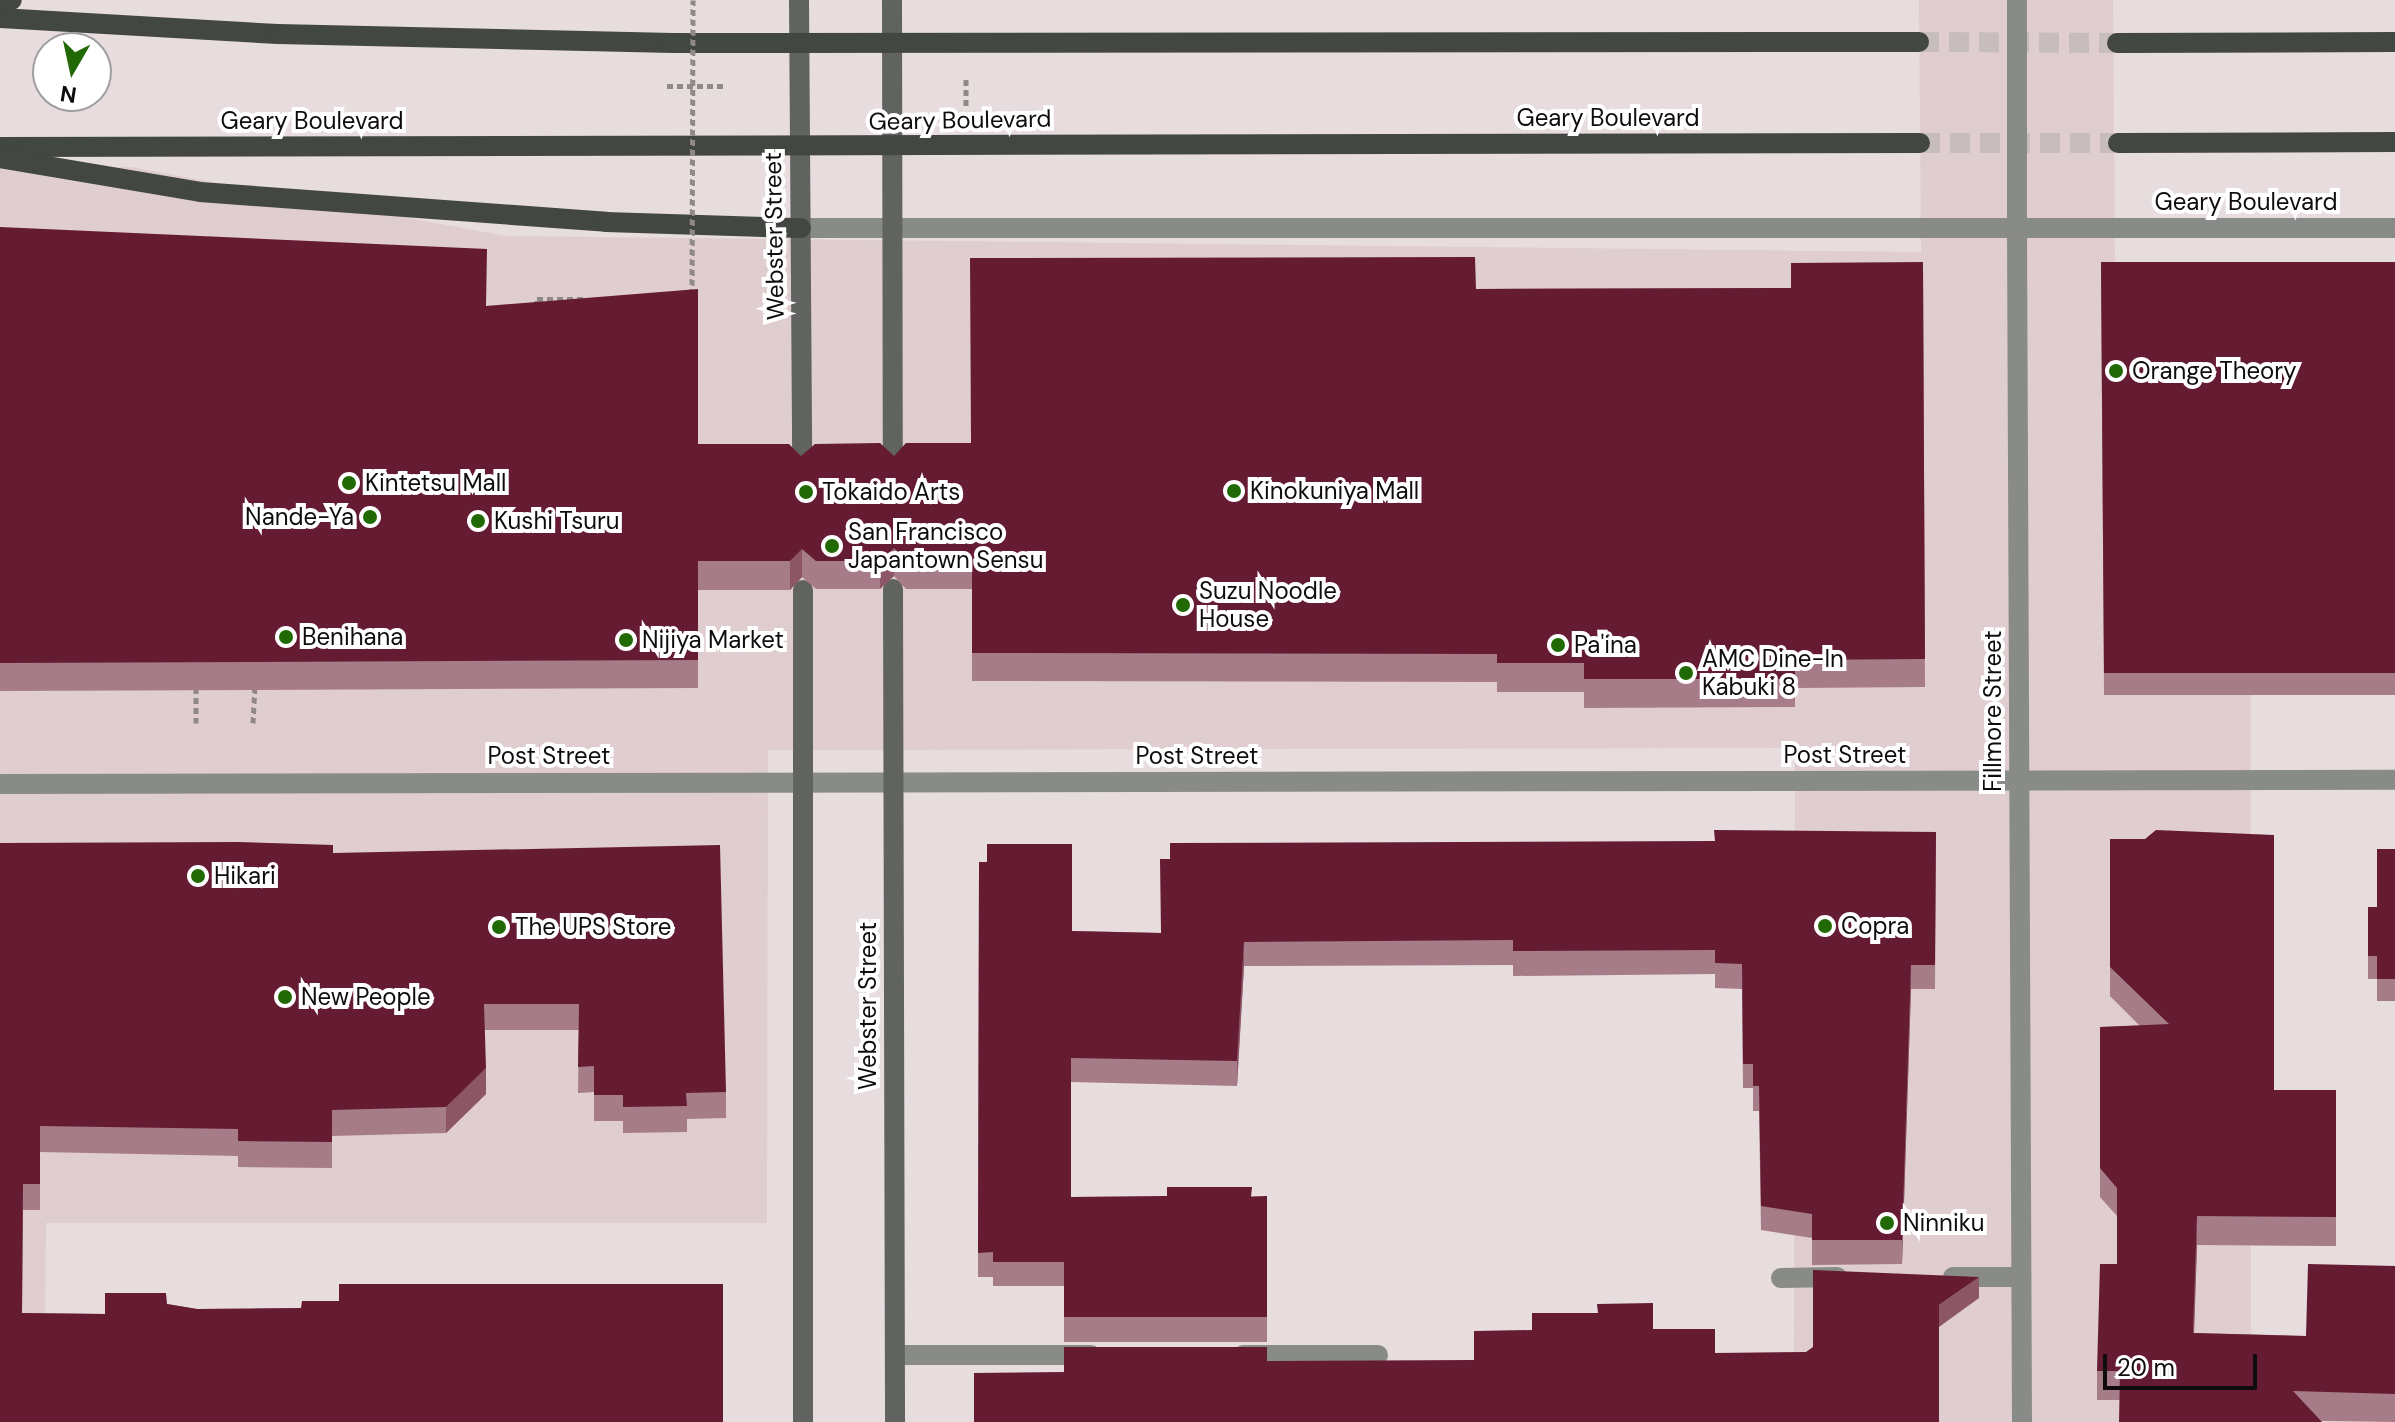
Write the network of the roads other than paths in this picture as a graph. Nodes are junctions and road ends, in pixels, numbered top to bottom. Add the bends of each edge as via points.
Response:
1 (12, 0) edge
2 (799, 0) edge
3 (892, 0) edge
4 (2017, 0) edge
5 (0, 3) edge
6 (0, 18) edge
7 (1919, 42) tunnel mouth
8 (2395, 42) edge
9 (892, 43) junction
10 (2117, 43) tunnel mouth
11 (799, 44) junction
12 (2395, 142) edge
13 (1920, 143) tunnel mouth
14 (2118, 143) tunnel mouth
15 (892, 146) junction
16 (0, 147) edge
17 (799, 148) junction
18 (0, 158) edge
19 (801, 228) junction
20 (892, 228) junction
21 (2395, 228) edge
22 (2017, 229) junction
23 (802, 472) edge
24 (893, 472) edge
25 (893, 589) edge
26 (803, 590) edge
27 (2395, 780) edge
28 (2019, 781) junction
29 (802, 782) junction
30 (893, 782) junction
31 (0, 784) edge
32 (1862, 1277) edge
33 (1925, 1277) edge
34 (2021, 1277) junction
35 (1781, 1278) dead end
36 (895, 1355) junction
37 (1111, 1355) edge
38 (1221, 1355) edge
39 (1378, 1355) dead end
40 (803, 1422) edge
41 (895, 1422) edge
42 (2022, 1422) edge

1 - 5 main road
2 - 11 main road, Webster Street
3 - 9 main road
4 - 22 street, Fillmore Street, bridge
6 - 11 main road via 392,39
7 - 9 main road
8 - 10 main road
9 - 11 main road
9 - 15 main road
11 - 17 main road, Webster Street
12 - 14 main road
13 - 15 main road, Geary Boulevard
15 - 17 main road, Geary Boulevard
15 - 20 main road
16 - 17 main road, Geary Boulevard
17 - 19 main road, Webster Street
18 - 19 main road via 200,192 666,225
19 - 20 street, Geary Boulevard
19 - 23 main road, Webster Street
20 - 22 street, Geary Boulevard
20 - 24 main road
21 - 22 street, Geary Boulevard
22 - 28 street, Fillmore Street
25 - 30 main road, Webster Street
26 - 29 main road
27 - 28 street, Post Street
28 - 30 street, Post Street
28 - 34 street, Fillmore Street
29 - 30 street, Post Street
29 - 31 street, Post Street
29 - 40 main road
30 - 36 main road, Webster Street
32 - 35 street
33 - 34 street
34 - 42 street, Fillmore Street
36 - 37 street
36 - 41 main road, Webster Street
38 - 39 street

